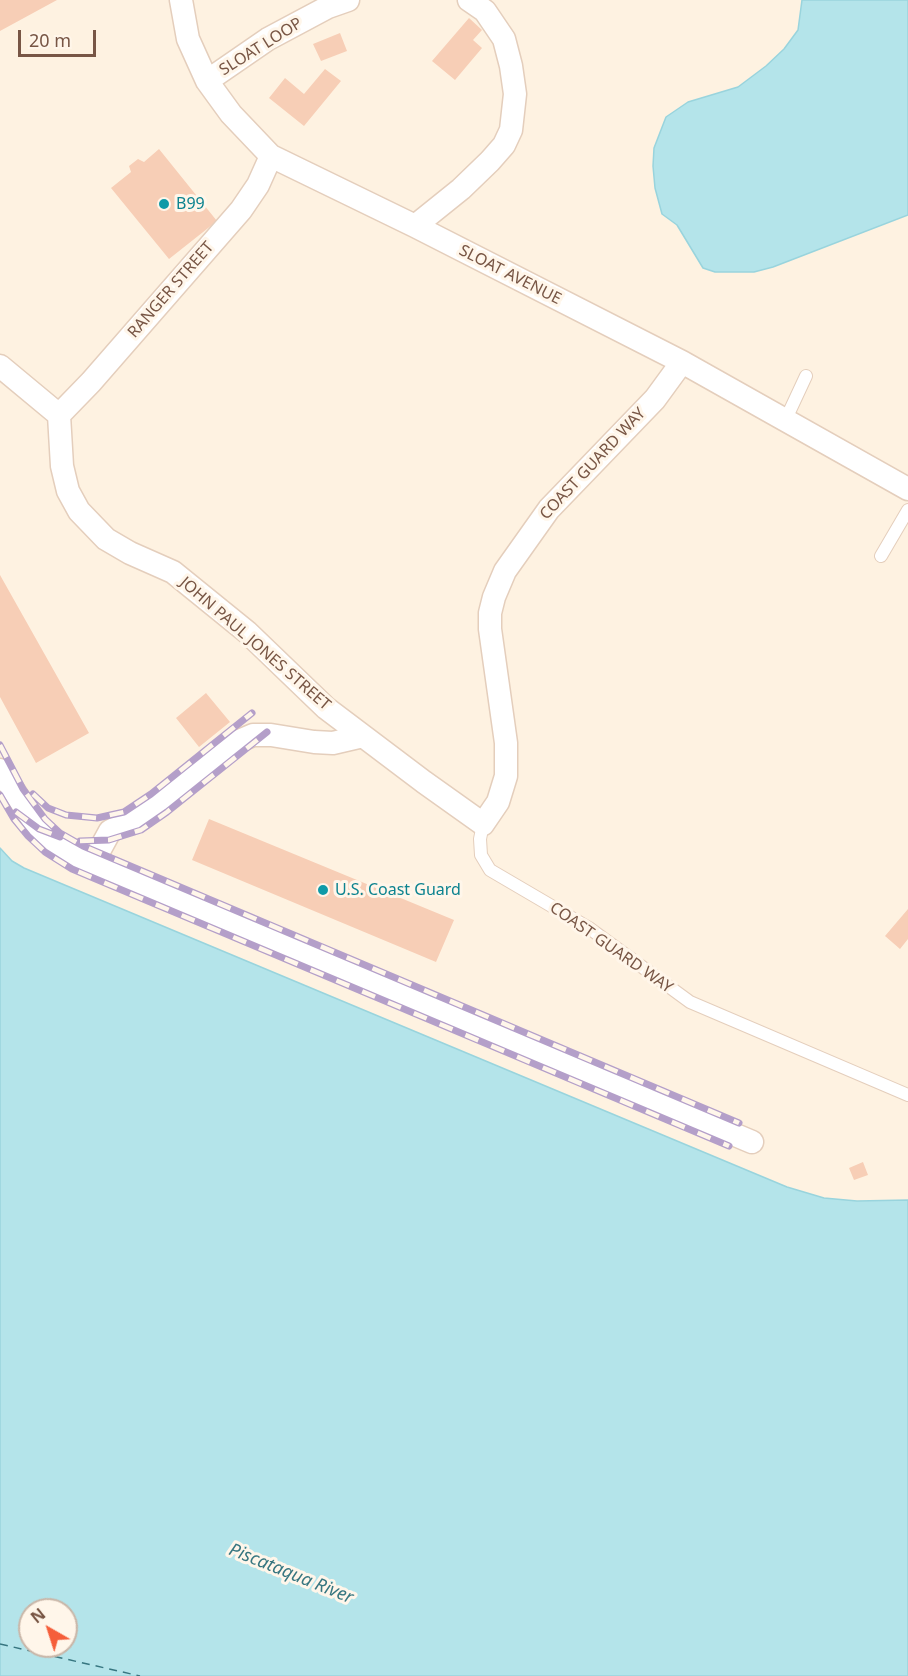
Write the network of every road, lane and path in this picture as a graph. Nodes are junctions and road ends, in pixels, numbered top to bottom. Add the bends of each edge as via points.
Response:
1 (181, 0) edge
2 (348, 0) edge
3 (469, 0) edge
4 (207, 81) junction
5 (271, 156) junction
6 (415, 226) junction
7 (682, 362) junction
8 (0, 366) edge
9 (806, 376) dead end
10 (59, 415) junction
11 (785, 421) junction
12 (908, 489) edge
13 (908, 510) edge
14 (881, 556) dead end
15 (363, 736) junction
16 (0, 770) edge
17 (483, 824) junction
18 (93, 864) junction
19 (908, 1095) edge
20 (752, 1142) dead end

1 - 4 street, SLOAT AVENUE via 188,39
2 - 4 street, SLOAT LOOP via 268,39
3 - 6 street via 485,11 504,39 515,94 511,130 490,161
4 - 5 street, SLOAT AVENUE via 231,114
5 - 6 street, SLOAT AVENUE
5 - 10 street, RANGER STREET via 241,210
6 - 7 street, SLOAT AVENUE
7 - 11 street, SLOAT AVENUE
7 - 17 street, COAST GUARD WAY via 655,399 549,509 505,571 494,597 490,629 506,743 506,776 498,802
8 - 10 street
9 - 11 lane
10 - 15 street, JOHN PAUL JONES STREET via 62,466 68,491 79,511 105,539 173,572
11 - 12 street, SLOAT AVENUE
13 - 14 lane
15 - 17 street, JOHN PAUL JONES STREET
15 - 18 street via 333,743 271,735 253,735 239,741 138,817 110,831
16 - 18 street via 41,832
17 - 19 lane, COAST GUARD WAY via 481,855 490,870 589,928 690,1002
18 - 20 street

